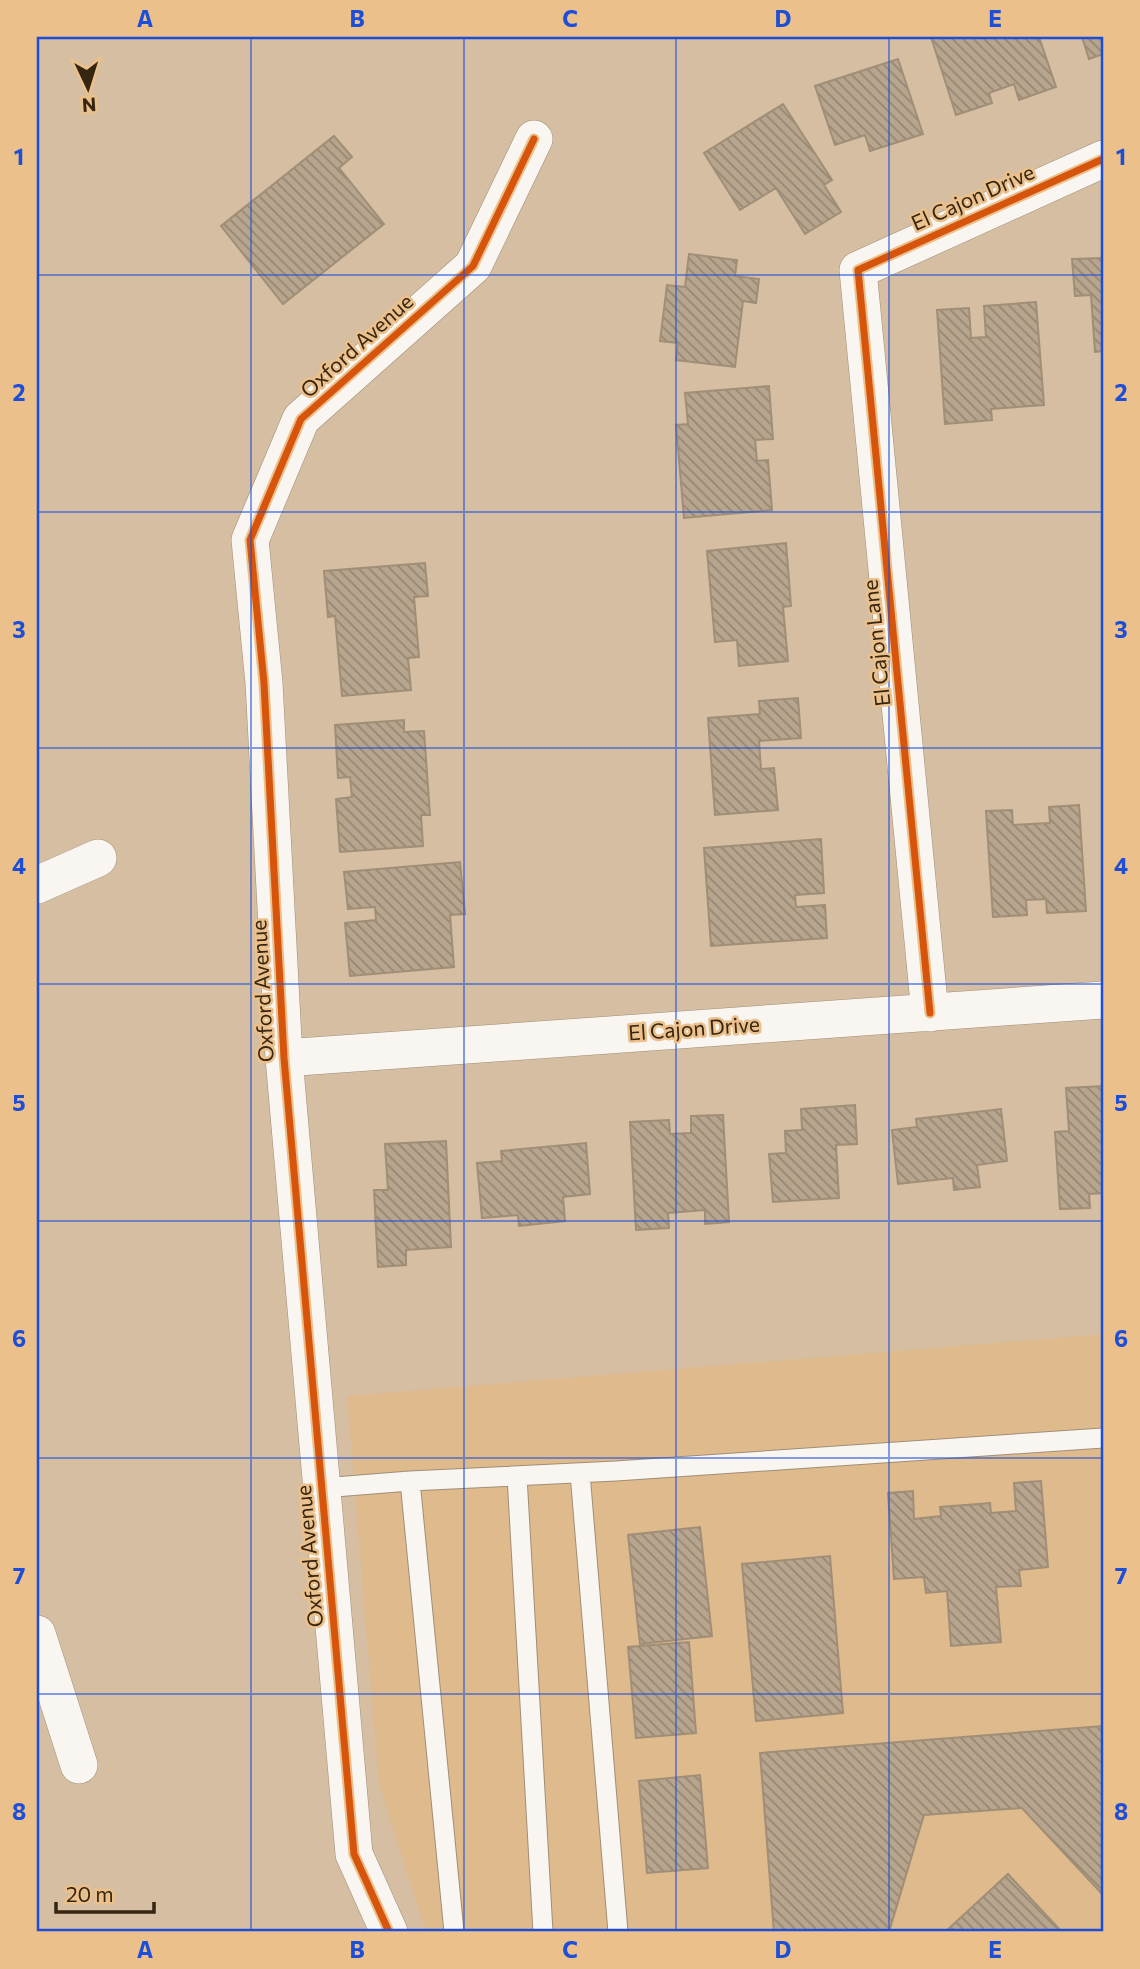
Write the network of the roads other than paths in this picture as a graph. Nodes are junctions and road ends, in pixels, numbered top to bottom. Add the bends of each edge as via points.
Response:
1 (534, 139) dead end
2 (1103, 159) edge
3 (858, 270) joint
4 (98, 858) dead end
5 (37, 885) edge
6 (1103, 1000) edge
7 (930, 1013) junction
8 (284, 1058) junction
9 (1103, 1438) edge
10 (580, 1473) junction
11 (517, 1476) junction
12 (410, 1481) junction
13 (322, 1488) junction
14 (37, 1634) edge
15 (79, 1765) dead end
16 (389, 1932) edge
17 (454, 1932) edge
18 (543, 1932) edge
19 (618, 1932) edge

1 - 8 street, Oxford Avenue via 473,266 302,419 250,540 264,683
2 - 3 street, El Cajon Drive
3 - 7 street, El Cajon Lane
4 - 5 street
6 - 7 street, El Cajon Drive
7 - 8 street, El Cajon Drive
8 - 13 street, Oxford Avenue
9 - 10 lane
10 - 11 lane
10 - 19 lane
11 - 12 lane
11 - 18 lane
12 - 13 lane
12 - 17 lane
13 - 16 street, Oxford Avenue via 354,1854
14 - 15 street

